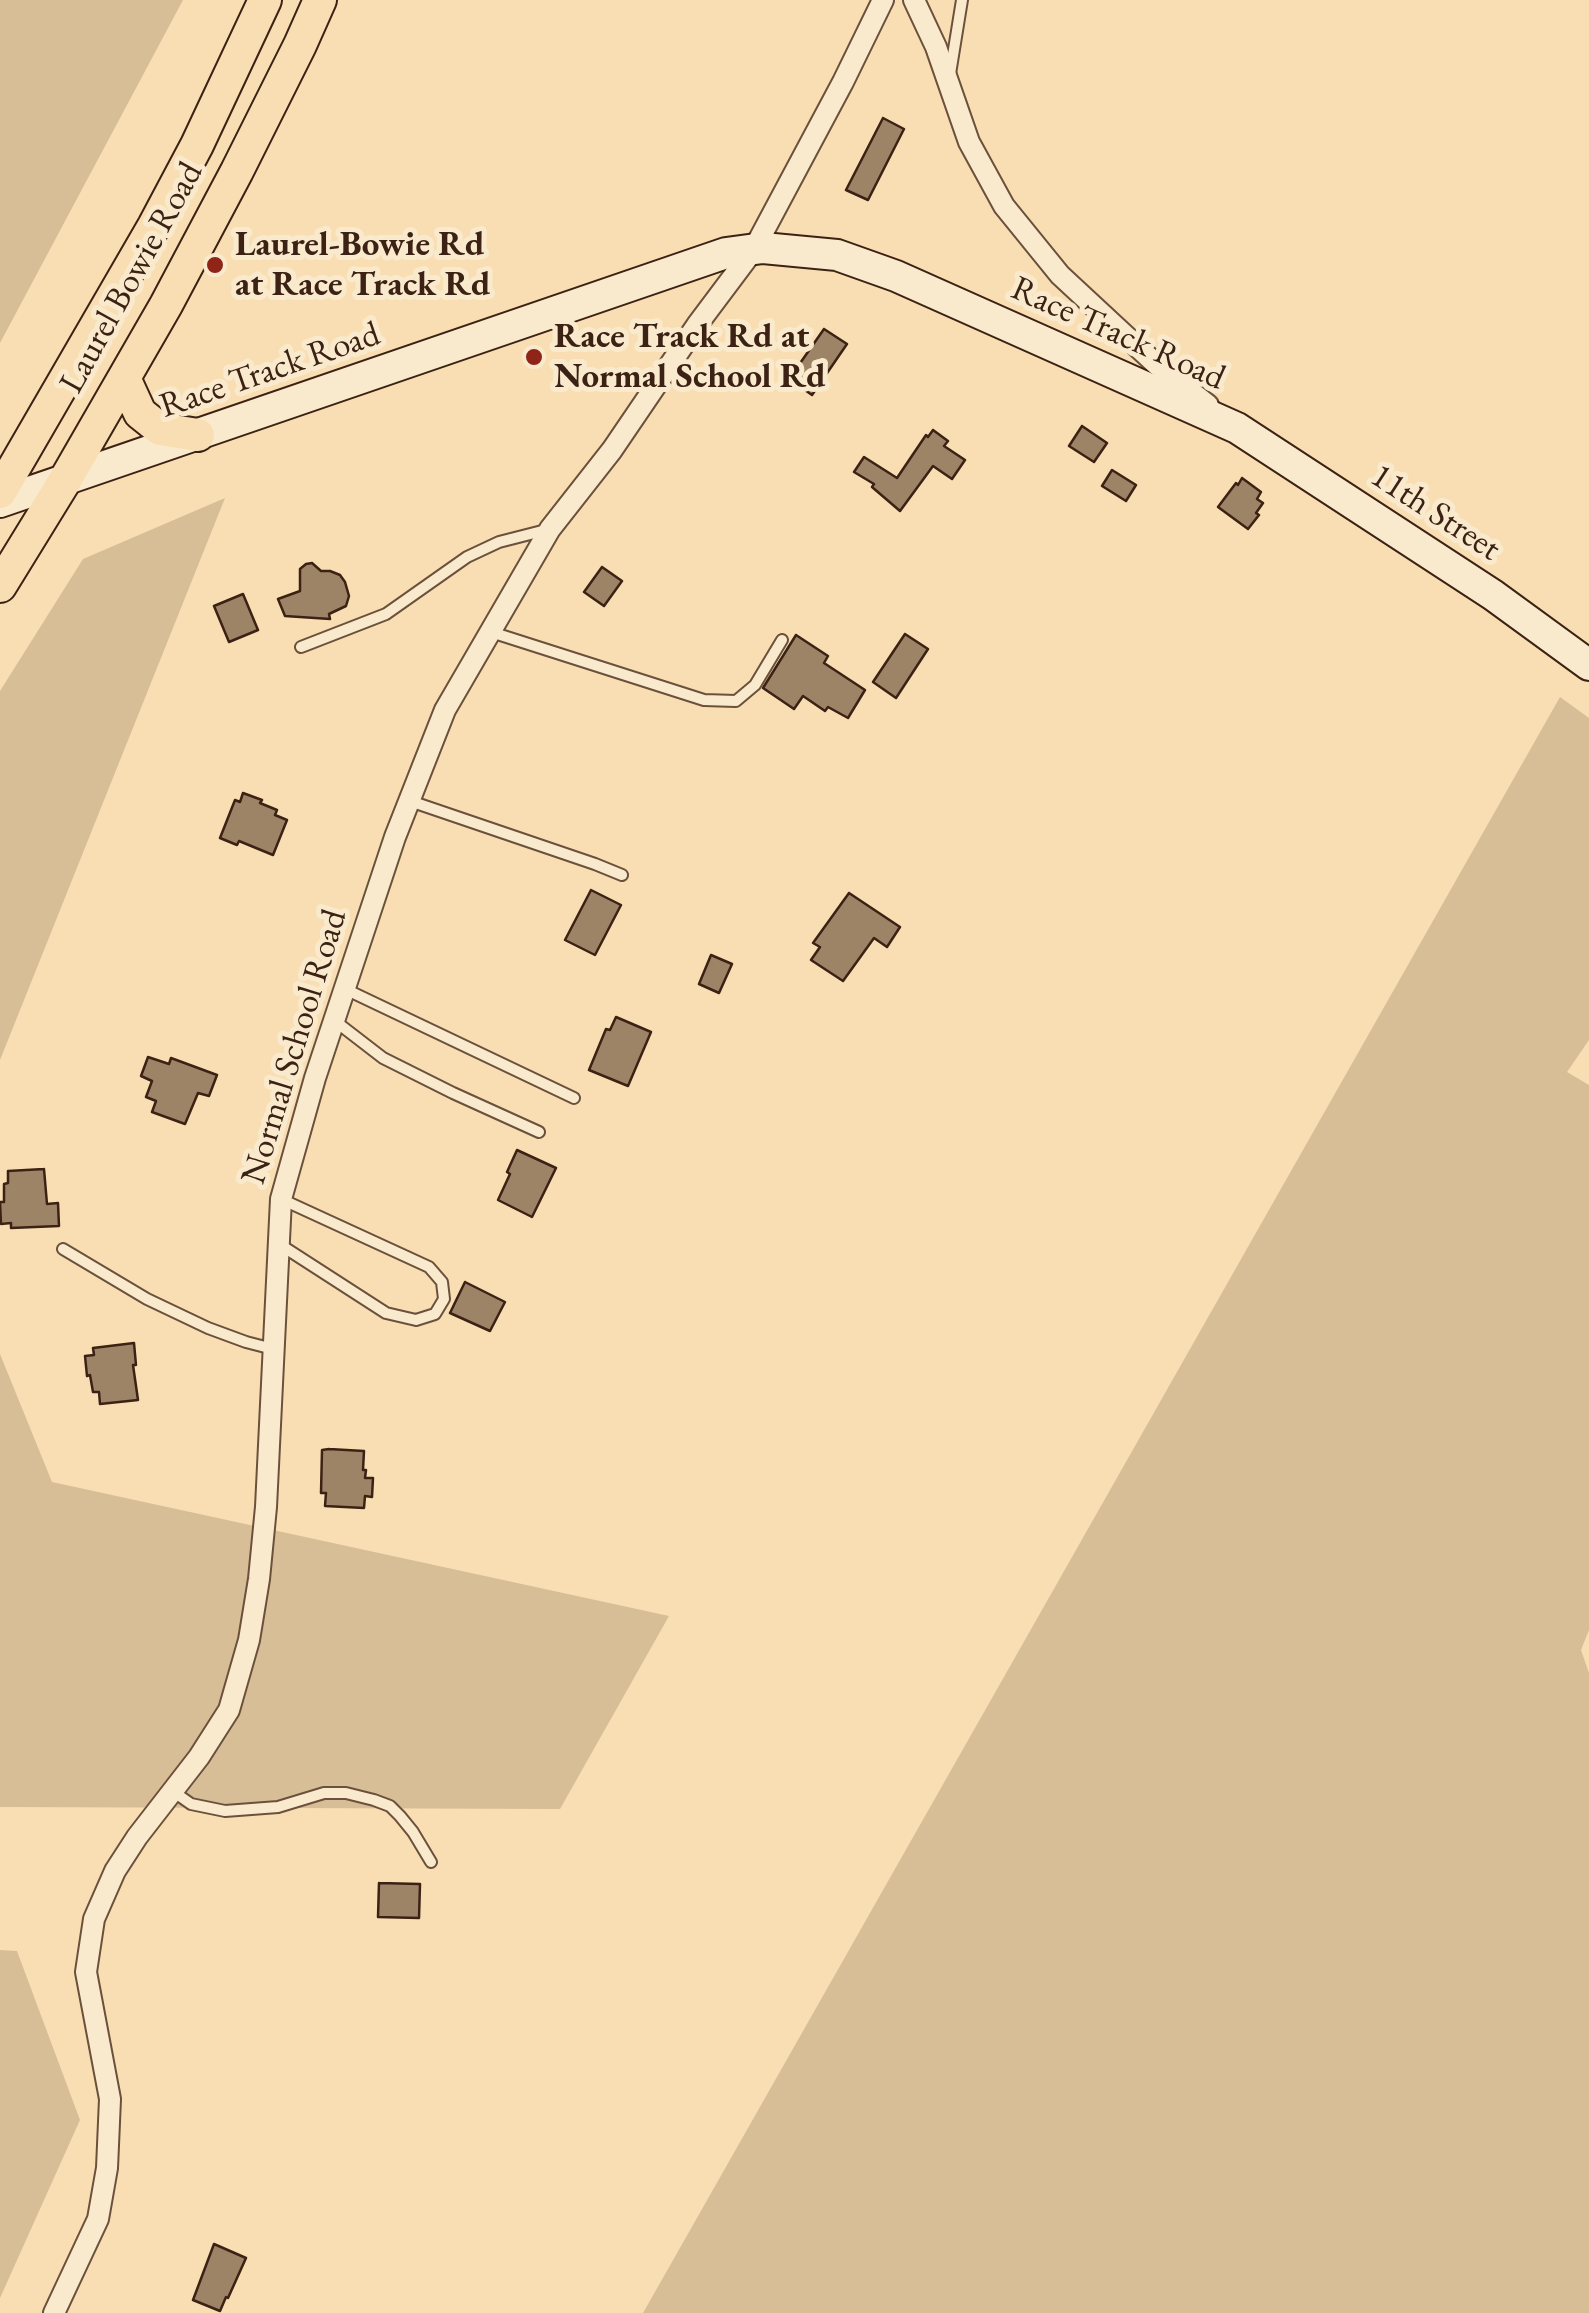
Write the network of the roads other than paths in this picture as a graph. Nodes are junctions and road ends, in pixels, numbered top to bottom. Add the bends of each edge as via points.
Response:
1 (264, 0) edge
2 (320, 0) edge
3 (883, 0) edge
4 (914, 0) edge
5 (962, 0) edge
6 (948, 85) junction
7 (754, 249) junction
8 (124, 378) junction
9 (1238, 428) junction
10 (198, 436) junction
11 (64, 482) junction
12 (0, 492) edge
13 (0, 502) edge
14 (550, 529) junction
15 (0, 586) edge
16 (490, 632) junction
17 (782, 640) dead end
18 (301, 648) dead end
19 (1589, 665) edge
20 (409, 801) junction
21 (622, 875) dead end
22 (344, 989) junction
23 (334, 1020) junction
24 (574, 1098) dead end
25 (539, 1132) dead end
26 (280, 1199) junction
27 (278, 1243) junction
28 (63, 1249) dead end
29 (274, 1349) junction
30 (174, 1792) junction
31 (431, 1862) dead end
32 (54, 2313) edge

1 - 12 main road, Laurel Bowie Road via 162,210
2 - 8 main road, Laurel Bowie Road
3 - 7 street, Normal School Road
4 - 6 street
5 - 6 lane
6 - 9 street via 989,182 1032,242 1157,365
7 - 9 main road, Race Track Road via 837,254
7 - 10 main road, Race Track Road via 726,253
7 - 14 street, Normal School Road
8 - 10 main road via 140,413 160,429
8 - 11 main road, Laurel Bowie Road
9 - 19 main road, 11th Street
10 - 11 main road, Race Track Road
11 - 13 main road, Race Track Road
11 - 15 main road, Laurel Bowie Road
14 - 16 street, Normal School Road
14 - 18 lane via 499,542 386,614
16 - 17 lane via 704,700 736,701 755,685
16 - 20 street, Normal School Road via 445,710
20 - 21 lane
20 - 22 street, Normal School Road
22 - 23 street, Normal School Road
22 - 24 lane
23 - 25 lane via 383,1058
23 - 26 street, Normal School Road
26 - 27 street, Normal School Road
26 - 27 lane via 429,1267 442,1282 444,1299 434,1314 416,1320 386,1313
27 - 29 street, Normal School Road
28 - 29 lane via 192,1321
29 - 30 street, Normal School Road via 264,1525 248,1640 229,1710
30 - 31 lane via 190,1804 225,1811 324,1794 374,1800 400,1816
30 - 32 street, Normal School Road via 115,1871 94,1919 86,1972 110,2099 107,2168 98,2219

